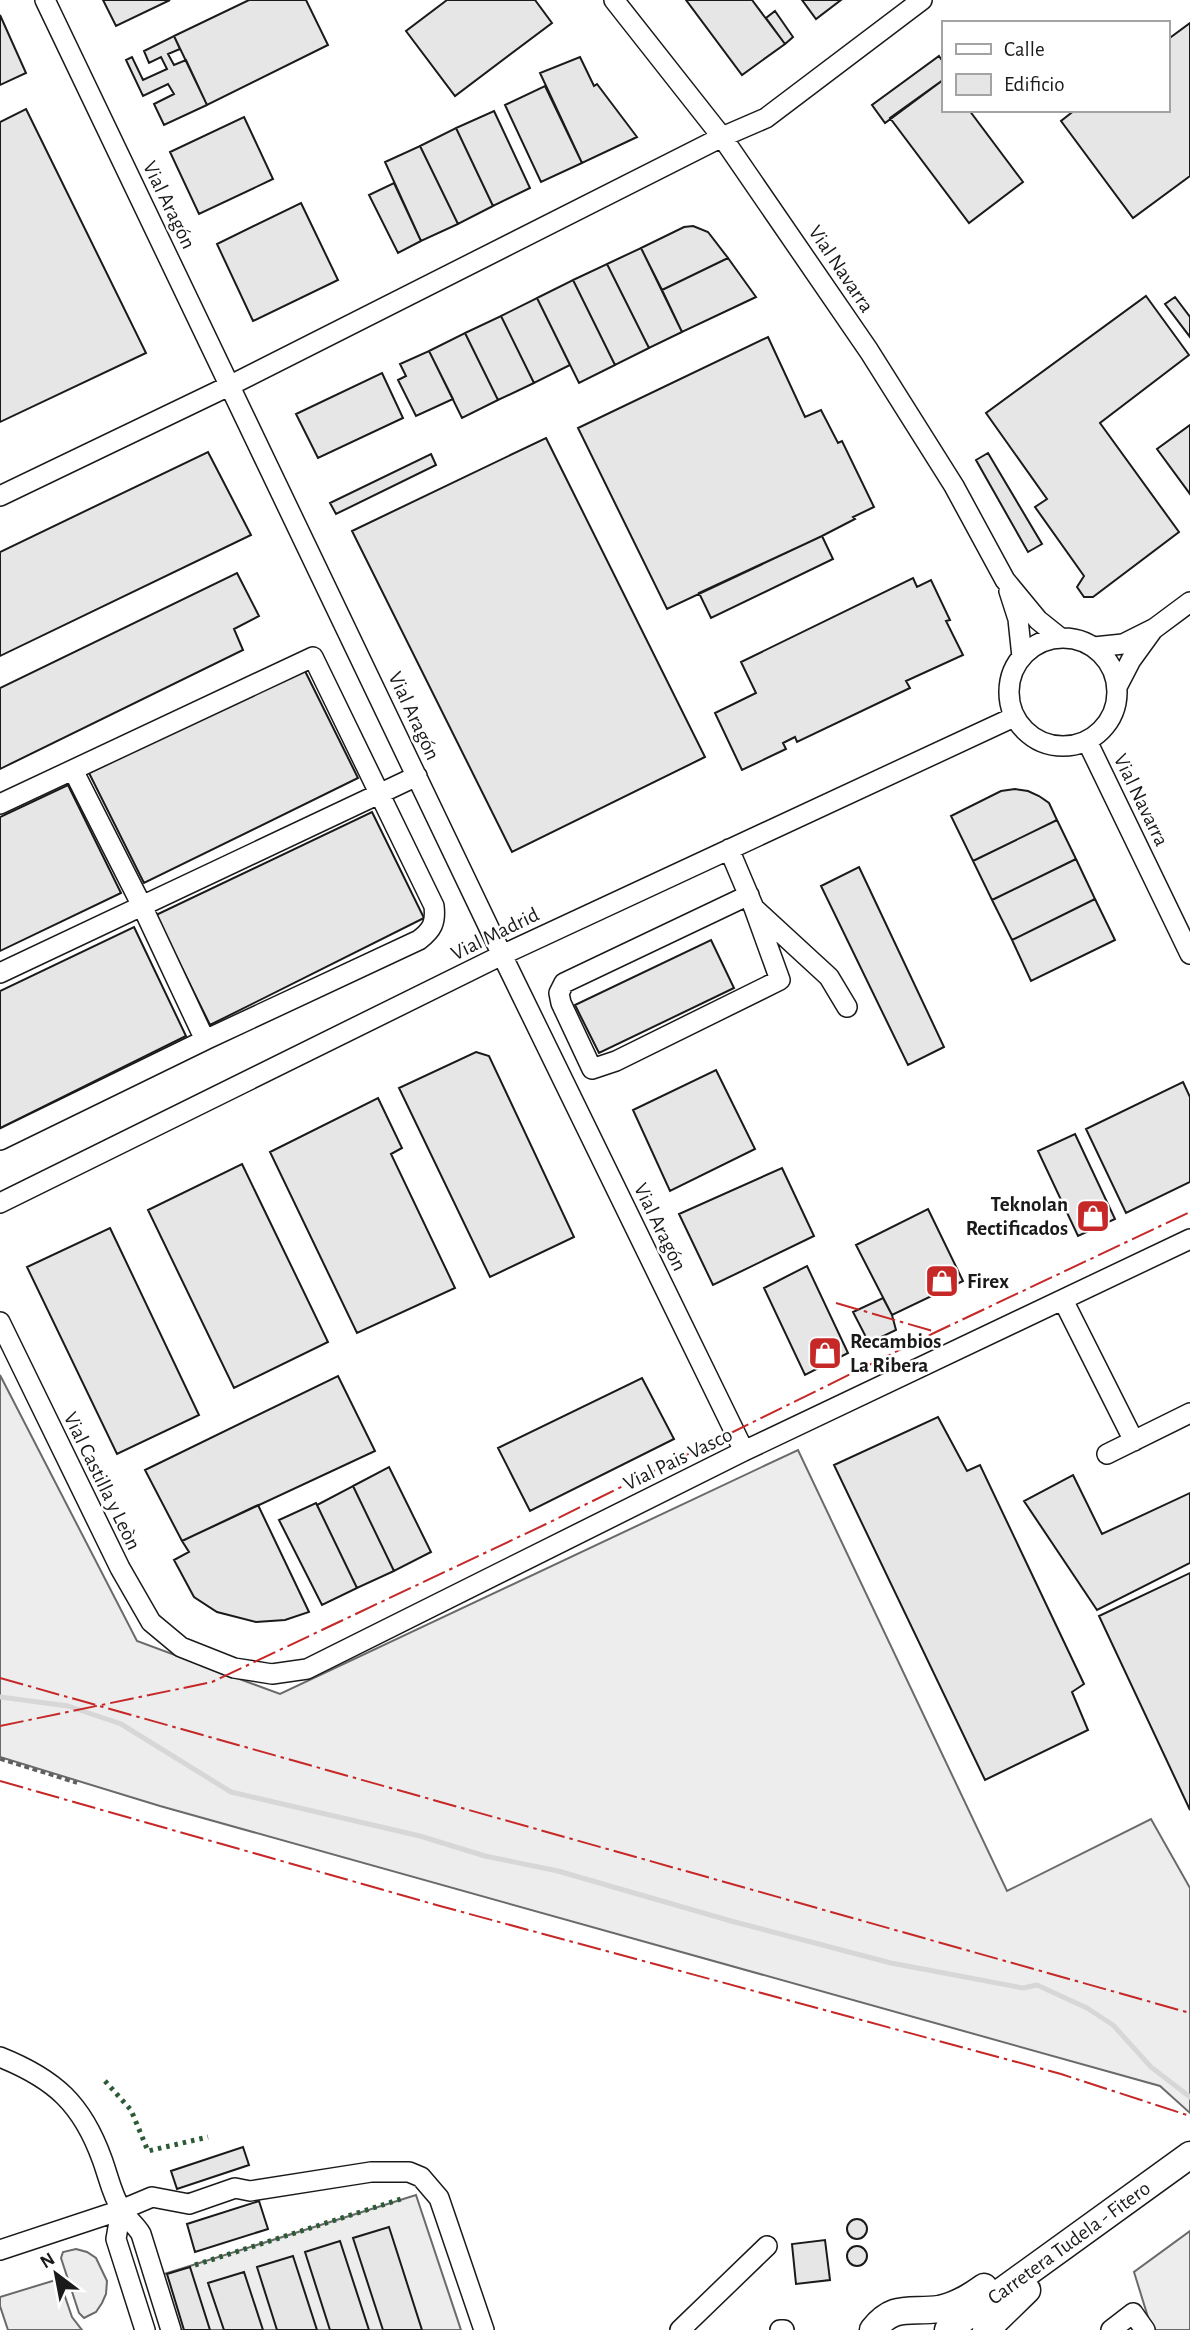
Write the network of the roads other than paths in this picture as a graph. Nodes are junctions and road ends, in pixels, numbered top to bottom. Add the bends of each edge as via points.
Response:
1 (45, 0) edge
2 (614, 0) edge
3 (922, 0) edge
4 (722, 137) junction
5 (231, 385) junction
6 (0, 496) edge
7 (1005, 580) junction
8 (1190, 602) edge
9 (1155, 628) junction
10 (1058, 636) junction
11 (1094, 647) junction
12 (1022, 657) junction
13 (1117, 687) junction
14 (1014, 717) junction
15 (1087, 741) junction
16 (73, 770) junction
17 (417, 776) junction
18 (380, 793) junction
19 (0, 804) edge
20 (729, 849) junction
21 (751, 902) junction
22 (142, 906) junction
23 (1190, 954) edge
24 (502, 955) junction
25 (0, 973) edge
26 (847, 1007) dead end
27 (205, 1040) junction
28 (0, 1139) edge
29 (0, 1203) edge
30 (1190, 1239) edge
31 (1063, 1300) junction
32 (3, 1330) edge
33 (1190, 1413) edge
34 (1134, 1441) junction
35 (744, 1451) junction
36 (1107, 1454) dead end
37 (181, 1647) joint
38 (0, 2057) edge
39 (1190, 2155) edge
40 (121, 2210) junction
41 (1090, 2228) junction
42 (767, 2246) dead end
43 (0, 2250) edge
44 (922, 2309) junction
45 (138, 2328) edge
46 (951, 2329) edge
47 (171, 2330) edge
48 (484, 2330) edge
49 (680, 2330) edge
50 (873, 2330) edge
51 (986, 2330) edge
52 (1111, 2330) edge
53 (1145, 2330) edge

1 - 5 street, Vial Aragón
2 - 4 street, Vial Navarra
3 - 4 street via 766,118
4 - 5 street
4 - 7 street, Vial Navarra via 869,351 954,486
5 - 6 street
5 - 17 street, Vial Aragón
7 - 10 street, Vial Navarra via 1038,620
7 - 12 street, Vial Navarra via 1018,619
8 - 9 street
9 - 11 street via 1123,644
9 - 13 street
10 - 11 street
10 - 12 street via 1035,644
11 - 13 street via 1107,659
12 - 14 street via 1011,675 1008,696
13 - 15 street via 1114,714 1103,730
14 - 15 street via 1027,734 1046,744 1067,747
14 - 20 street, Vial Madrid
15 - 23 street, Vial Navarra
16 - 18 street via 313,657
16 - 19 street
16 - 22 street
17 - 18 street
17 - 24 street, Vial Aragón
18 - 22 street
18 - 27 street via 434,906 436,919 430,932
20 - 21 street
20 - 24 street, Vial Madrid
21 - 21 street via 780,980 593,1069 561,1003 564,983
21 - 26 street via 829,977
22 - 25 street
22 - 27 street
24 - 29 street, Vial Madrid
24 - 35 street, Vial Aragón
27 - 28 street
30 - 31 street, Vial Pais Vasco
31 - 34 street
31 - 35 street, Vial Pais Vasco
32 - 37 street, Vial Castilla y Leòn via 120,1568 151,1622
33 - 34 street
34 - 36 street
35 - 37 street, Vial Pais Vasco via 307,1669 272,1674 234,1668
38 - 40 street via 49,2082 83,2116
39 - 41 main road, Carretera Tudela - Fitero
40 - 43 street
40 - 45 street via 116,2239
40 - 47 street via 141,2234
40 - 48 street via 152,2197 189,2204 235,2188 250,2191 372,2172 408,2172 421,2177 439,2198
41 - 44 main road via 1044,2244 966,2300 940,2309
41 - 46 main road, Carretera Tudela - Fitero
41 - 51 main road via 1081,2250 1021,2295
42 - 49 street
44 - 46 main road via 943,2319
44 - 50 main road via 892,2313
52 - 53 street via 1133,2313

